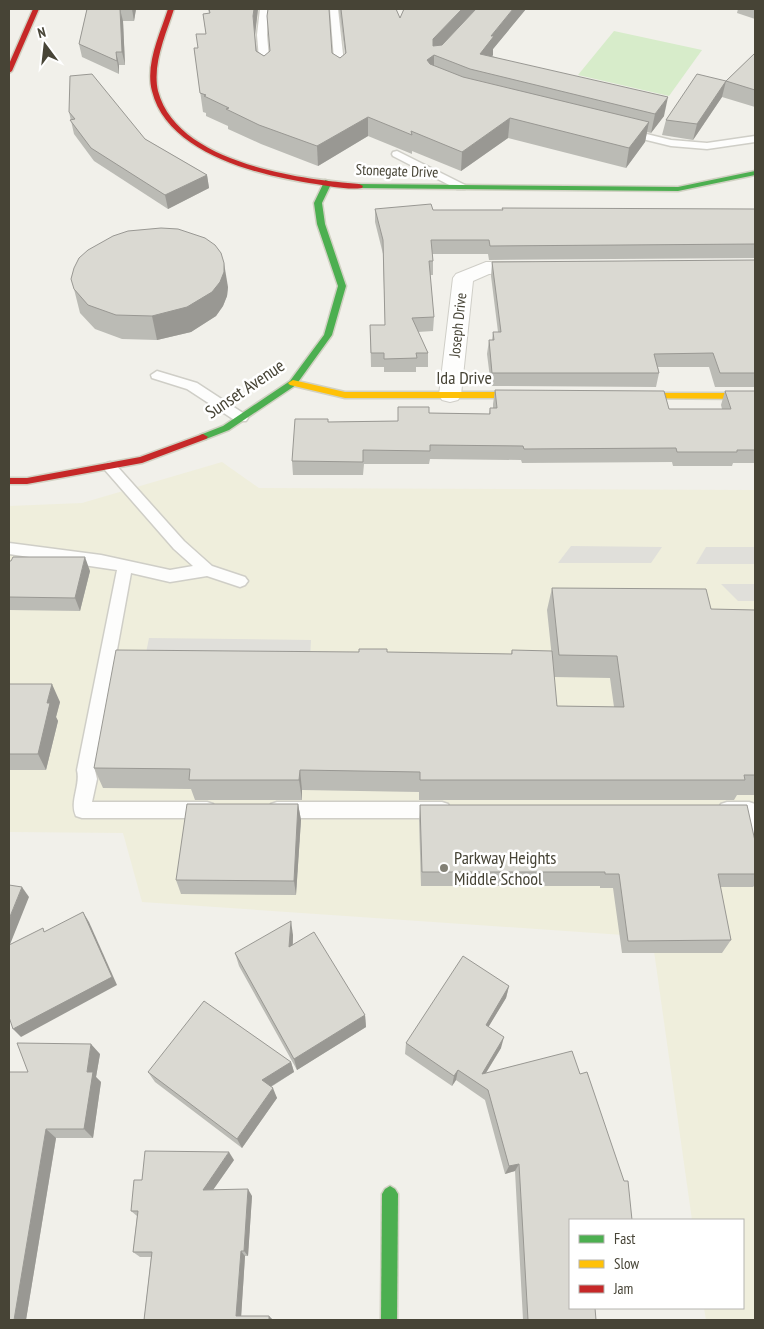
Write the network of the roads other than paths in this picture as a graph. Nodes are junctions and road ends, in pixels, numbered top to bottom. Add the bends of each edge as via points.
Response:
1 (36, 9) edge
2 (171, 9) edge
3 (264, 9) edge
4 (334, 9) edge
5 (13, 48) edge
6 (265, 70) edge
7 (9, 71) edge
8 (340, 72) edge
9 (615, 129) edge
10 (755, 139) edge
11 (397, 154) dead end
12 (755, 173) edge
13 (328, 182) junction
14 (461, 188) junction
15 (546, 268) edge
16 (157, 375) dead end
17 (293, 383) junction
18 (450, 395) junction
19 (538, 396) edge
20 (617, 396) edge
21 (755, 396) edge
22 (241, 418) junction
23 (110, 466) junction
24 (9, 481) edge
25 (9, 548) edge
26 (125, 567) junction
27 (207, 570) junction
28 (240, 581) dead end
29 (222, 810) edge
30 (261, 810) edge
31 (460, 810) edge
32 (709, 810) edge
33 (755, 835) edge
34 (390, 1194) dead end
35 (389, 1320) edge

1 - 5 street
2 - 13 street, Stonegate Drive via 153,80 159,104 169,120 195,142 234,162 280,176
3 - 6 lane
4 - 8 lane
5 - 7 street
9 - 10 lane via 671,143 707,146
11 - 14 lane
12 - 14 street, Stonegate Drive via 679,189
13 - 14 street, Stonegate Drive via 376,187
13 - 17 street, Sunset Avenue via 318,202 321,224 342,286 328,335
15 - 18 street, Joseph Drive via 486,268 463,278
16 - 22 lane via 192,386
17 - 18 street, Ida Drive via 345,394
17 - 22 street, Sunset Avenue
18 - 19 street, Ida Drive
20 - 21 street
22 - 23 street, Sunset Avenue via 226,428 142,460
23 - 24 street, Sunset Avenue via 27,481
23 - 27 lane via 178,545
25 - 26 lane
26 - 27 lane via 170,576
26 - 29 lane via 86,770 88,779 82,810
27 - 28 lane
30 - 31 lane
32 - 33 lane via 749,810
34 - 35 street

